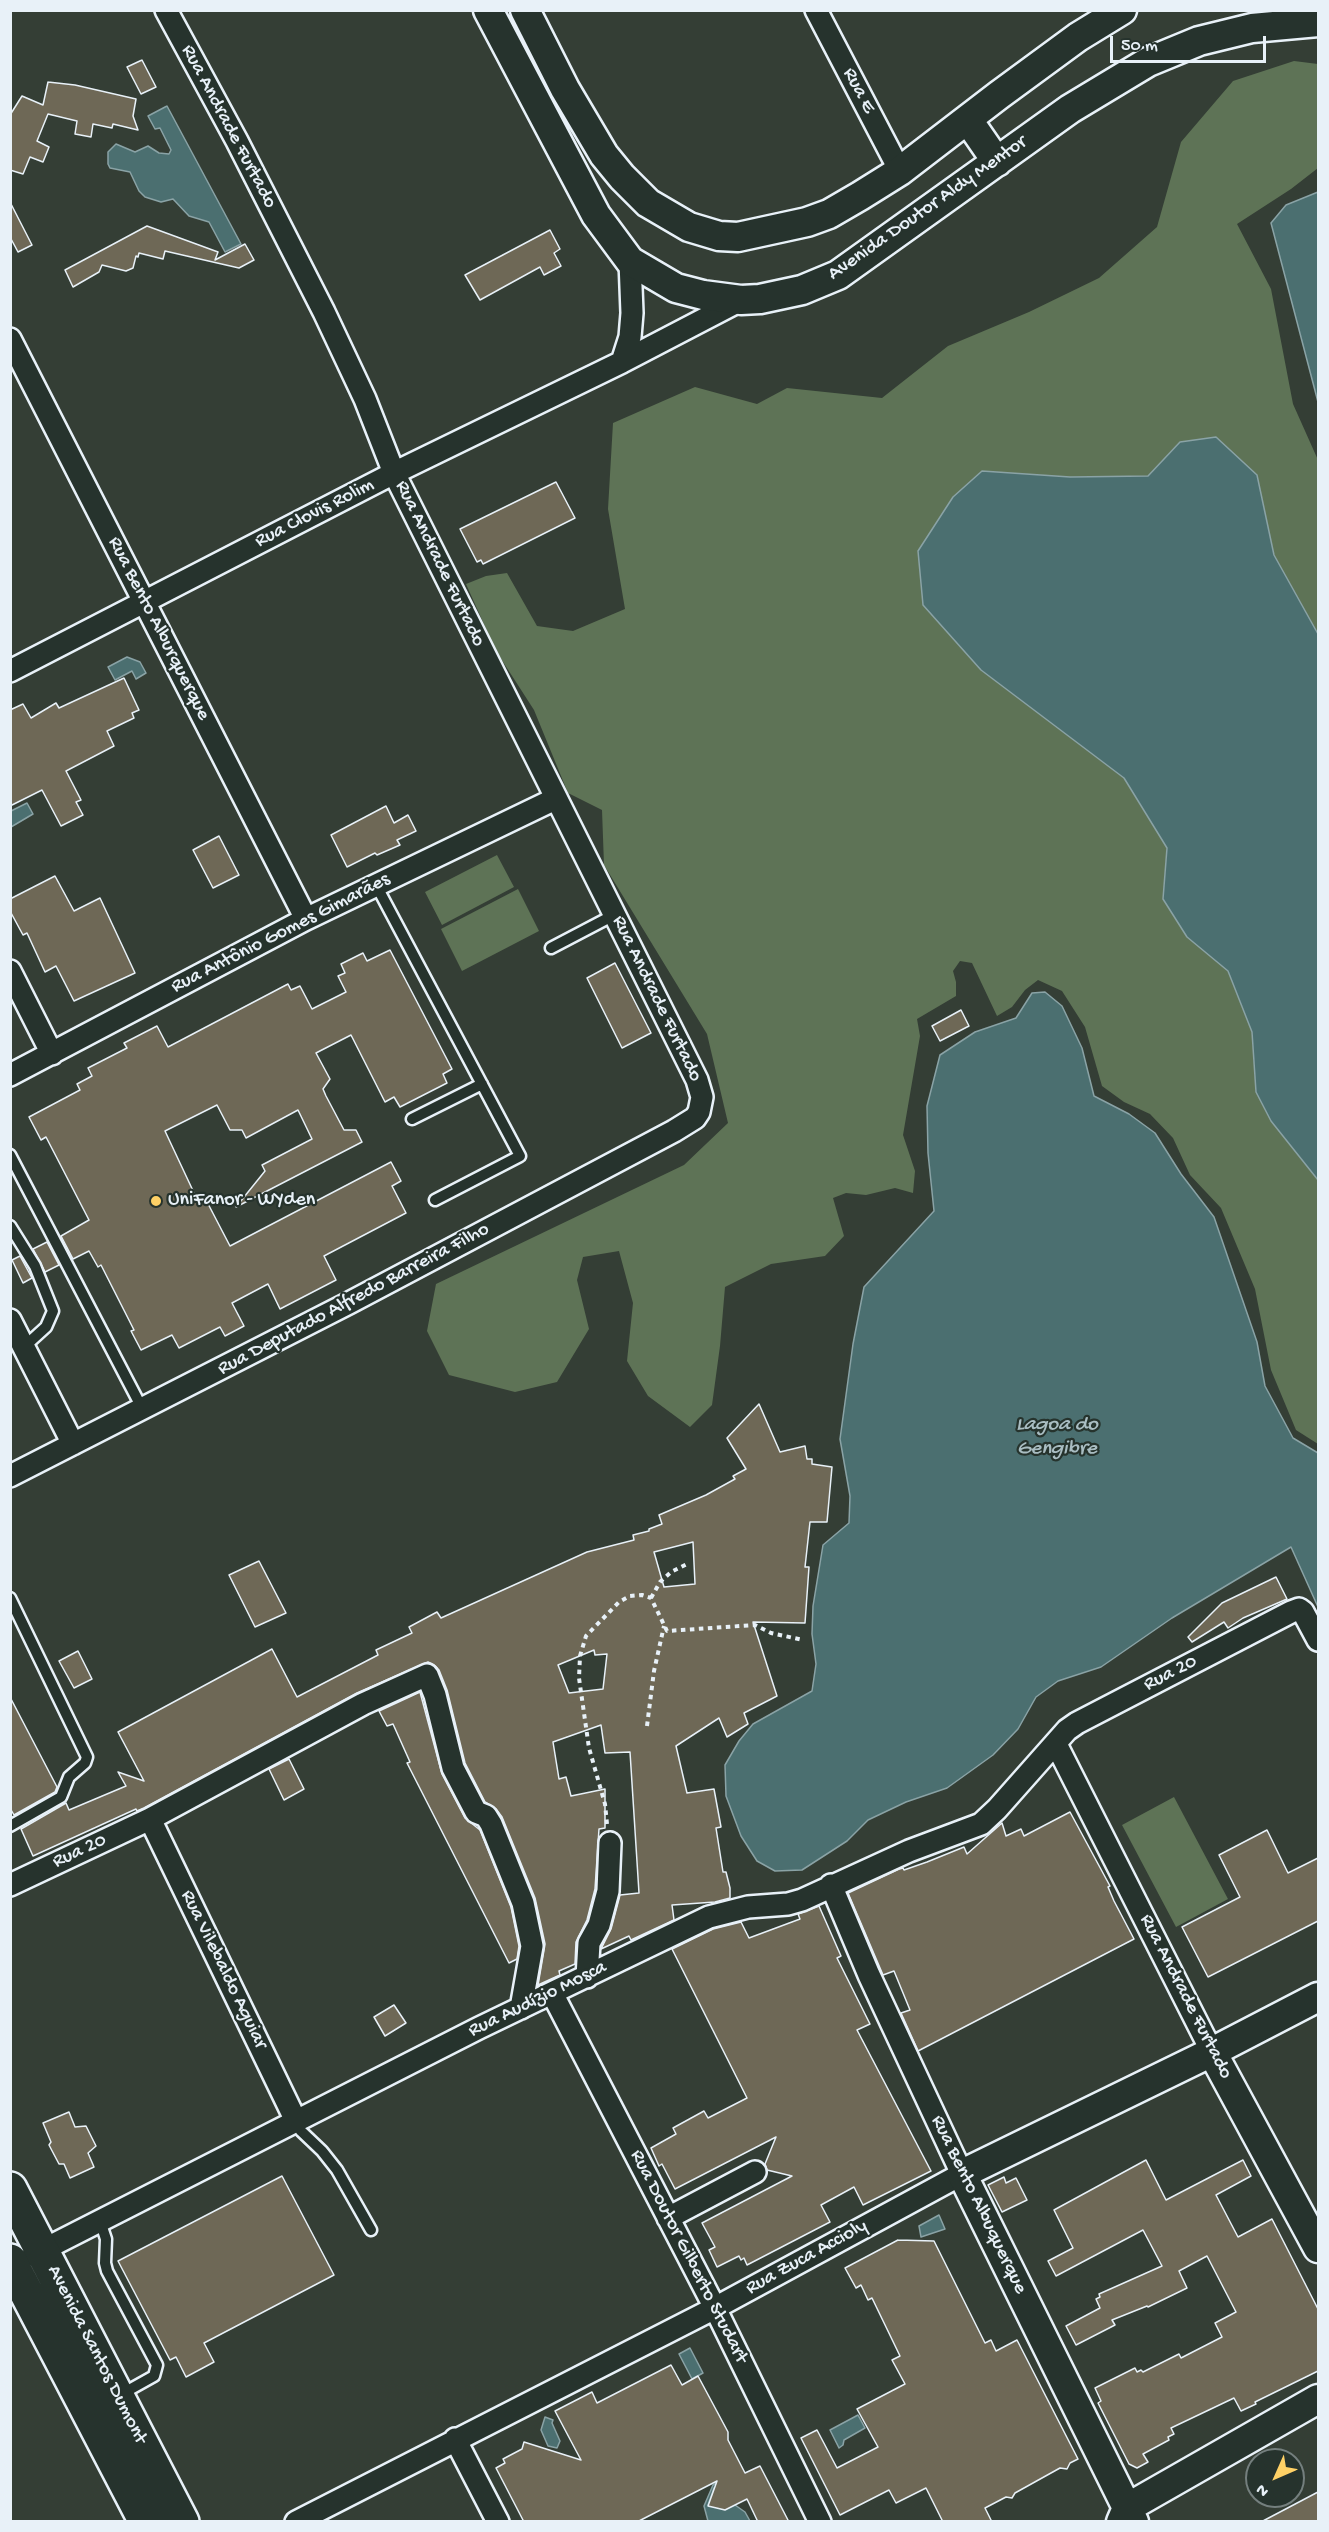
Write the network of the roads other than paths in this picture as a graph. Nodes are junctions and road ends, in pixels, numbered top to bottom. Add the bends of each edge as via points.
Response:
1 (166, 10) edge
2 (488, 10) edge
3 (525, 10) edge
4 (816, 10) edge
5 (1122, 10) edge
6 (1318, 22) edge
7 (968, 120) junction
8 (997, 162) junction
9 (900, 171) junction
10 (630, 261) junction
11 (741, 300) junction
12 (10, 339) edge
13 (622, 362) junction
14 (394, 473) junction
15 (144, 601) junction
16 (10, 671) edge
17 (555, 799) junction
18 (376, 885) junction
19 (614, 915) junction
20 (306, 919) junction
21 (551, 948) dead end
22 (10, 971) edge
23 (52, 1054) junction
24 (10, 1076) edge
25 (482, 1084) junction
26 (412, 1119) dead end
27 (695, 1119) joint
28 (10, 1155) edge
29 (435, 1200) dead end
30 (10, 1226) edge
31 (10, 1320) edge
32 (24, 1347) junction
33 (143, 1411) junction
34 (73, 1444) junction
35 (10, 1476) edge
36 (10, 1598) edge
37 (1318, 1640) edge
38 (1056, 1744) junction
39 (150, 1819) junction
40 (10, 1826) edge
41 (609, 1843) road end
42 (10, 1884) edge
43 (831, 1885) junction
44 (586, 1977) junction
45 (552, 1994) junction
46 (1318, 1997) edge
47 (521, 2008) junction
48 (1212, 2052) junction
49 (296, 2121) junction
50 (755, 2172) dead end
51 (962, 2174) junction
52 (10, 2189) edge
53 (668, 2218) junction
54 (100, 2221) junction
55 (371, 2230) dead end
56 (1318, 2248) edge
57 (42, 2250) junction
58 (12, 2263) edge
59 (716, 2308) junction
60 (117, 2396) junction
61 (1318, 2399) edge
62 (454, 2439) junction
63 (1127, 2517) edge
64 (146, 2522) edge
65 (182, 2522) edge
66 (296, 2522) edge
67 (498, 2522) edge
68 (820, 2522) edge

1 - 14 street, Rua Andrade Furtado via 324,312
2 - 10 street, Avenida Doutor Aldy Mentor via 596,214
3 - 9 street via 604,155 648,203 689,228 738,237 807,222 829,214
4 - 9 street, Rua E
5 - 7 street via 1078,37
6 - 8 street, Avenida Doutor Aldy Mentor via 1252,28 1199,41 1148,62 1070,109
7 - 8 street
7 - 9 street
8 - 11 street, Avenida Doutor Aldy Mentor via 838,275 802,290
10 - 11 street, Avenida Doutor Aldy Mentor via 676,288
10 - 13 street via 632,313
11 - 13 street, Rua Clovis Rolim
12 - 15 street, Rua Bento Alburquerque
13 - 14 street, Rua Clovis Rolim
14 - 15 street, Rua Clovis Rolim
14 - 17 street, Rua Andrade Furtado
15 - 16 street, Rua Clovis Rolim
15 - 20 street, Rua Bento Alburquerque
17 - 18 street, Rua Antônio Gomes Gimarães
17 - 19 street, Rua Andrade Furtado
18 - 20 street, Rua Antônio Gomes Gimarães
18 - 25 lane
19 - 21 lane
19 - 27 street, Rua Andrade Furtado via 700,1088 702,1097
20 - 23 street, Rua Antônio Gomes Gimarães
22 - 23 street
23 - 24 street, Rua Antônio Gomes Gimarães
25 - 26 lane
25 - 29 lane via 520,1156
27 - 33 street, Rua Deputado Alfredo Barreira Filho
28 - 33 lane
30 - 32 lane via 35,1266 52,1311 46,1327
31 - 32 street
32 - 34 street
33 - 34 street, Rua Deputado Alfredo Barreira Filho
34 - 35 street, Rua Deputado Alfredo Barreira Filho
36 - 40 lane via 87,1757 71,1774 61,1797
37 - 38 street, Rua 20 via 1299,1609 1077,1723
38 - 43 street, Rua Audízio Mosca via 981,1824
38 - 48 street, Rua Andrade Furtado
39 - 42 street, Rua 20
39 - 47 street, Rua 20 via 330,1721 427,1675 453,1768 476,1812 486,1816 491,1824 523,1903 532,1946
39 - 49 street, Rua Vilebaldo Aguiar
41 - 44 street via 608,1891 599,1925 589,1943
43 - 44 street, Rua Audízio Mosca via 788,1904 748,1907 709,1917
43 - 51 street, Rua Bento Albuquerque
44 - 45 street, Rua Audízio Mosca
45 - 47 street, Rua Audízio Mosca
45 - 53 street, Rua Doutor Gilberto Studart
46 - 48 street, Rua Zuca Accioly
47 - 49 street, Rua Audízio Mosca
48 - 51 street, Rua Zuca Accioly
48 - 56 street, Rua Andrade Furtado
49 - 54 street, Rua Audízio Mosca
49 - 55 lane via 337,2170
50 - 53 street
51 - 59 street, Rua Zuca Accioly
51 - 63 street, Rua Bento Albuquerque
52 - 57 main road, Avenida Santos Dumont
53 - 59 street, Rua Doutor Gilberto Studart
54 - 57 street, Rua Audízio Mosca
54 - 60 lane via 106,2239 107,2271 157,2365 154,2376
57 - 58 street, Rua Audízio Mosca
57 - 60 main road, Avenida Santos Dumont
58 - 64 main road, Avenida Santos Dumont
59 - 62 street, Rua Zuca Accioly
59 - 68 street, Rua Doutor Gilberto Studart
60 - 65 main road, Avenida Santos Dumont
61 - 63 street
62 - 66 street, Rua Zuca Accioly
62 - 67 street

